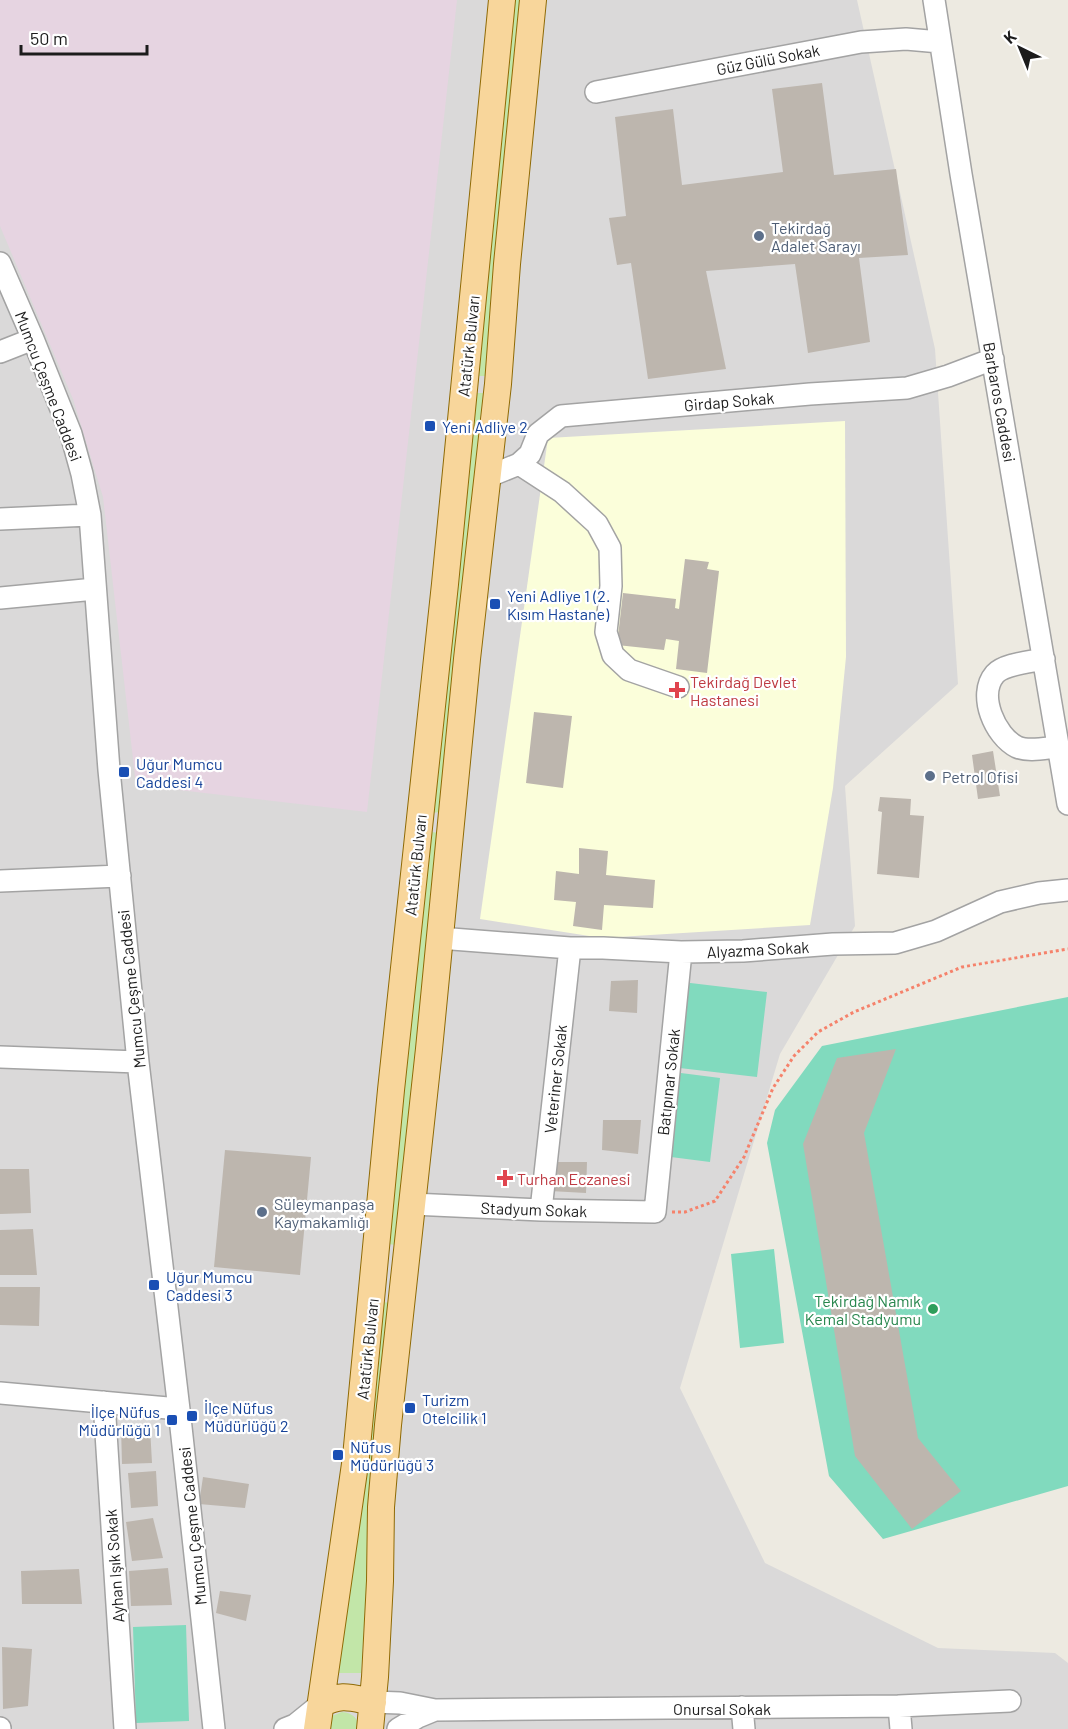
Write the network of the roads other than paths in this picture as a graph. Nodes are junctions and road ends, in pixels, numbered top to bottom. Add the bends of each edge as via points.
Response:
1 (502, 0) edge
2 (533, 0) edge
3 (934, 0) edge
4 (940, 42) junction
5 (596, 92) dead end
6 (0, 263) edge
7 (33, 339) junction
8 (0, 352) edge
9 (993, 359) junction
10 (519, 464) junction
11 (487, 477) junction
12 (90, 515) junction
13 (0, 519) edge
14 (95, 589) junction
15 (0, 598) edge
16 (1044, 659) junction
17 (678, 687) dead end
18 (1058, 747) junction
19 (1068, 804) edge
20 (120, 876) junction
21 (0, 881) edge
22 (1068, 890) edge
23 (439, 938) junction
24 (570, 948) junction
25 (681, 952) junction
26 (0, 1057) edge
27 (138, 1062) junction
28 (412, 1204) junction
29 (541, 1210) junction
30 (655, 1212) joint
31 (0, 1393) edge
32 (104, 1402) junction
33 (179, 1409) junction
34 (1010, 1701) dead end
35 (373, 1702) junction
36 (899, 1706) junction
37 (742, 1707) junction
38 (435, 1710) junction
39 (319, 1717) edge
40 (508, 1719) edge
41 (124, 1729) edge
42 (214, 1729) edge
43 (285, 1729) edge
44 (370, 1729) edge
45 (398, 1729) edge
46 (744, 1729) edge
47 (901, 1729) edge

1 - 39 main road, Atatürk Bulvarı via 360,1425
2 - 11 main road, Atatürk Bulvarı
3 - 4 street, Barbaros Caddesi
4 - 5 street, Güz Gülü Sokak via 861,42
4 - 9 street, Barbaros Caddesi
6 - 7 street, Mumcu Çeşme Caddesi
7 - 8 street
7 - 12 street, Mumcu Çeşme Caddesi via 71,434
9 - 10 street, Girdap Sokak via 907,388 561,416 538,434 530,454
9 - 16 street, Barbaros Caddesi
10 - 11 street
10 - 17 street via 562,492 597,524 610,548 606,632 613,655 629,670
11 - 23 main road, Atatürk Bulvarı
12 - 13 street
12 - 14 street, Mumcu Çeşme Caddesi
14 - 15 street
14 - 20 street, Mumcu Çeşme Caddesi
16 - 18 street, Barbaros Caddesi
16 - 18 street via 1011,665 996,673 989,684 988,699 994,723 1005,739 1018,748
18 - 19 street, Barbaros Caddesi
20 - 21 street
20 - 27 street, Mumcu Çeşme Caddesi
22 - 25 street, Alyazma Sokak via 1000,902 936,931 895,943
23 - 24 street, Alyazma Sokak
23 - 28 main road, Atatürk Bulvarı
24 - 25 street, Alyazma Sokak
24 - 29 street, Veteriner Sokak
25 - 30 street, Batıpınar Sokak
26 - 27 street
27 - 33 street, Mumcu Çeşme Caddesi
28 - 29 street, Stadyum Sokak
28 - 35 main road, Atatürk Bulvarı via 381,1507
29 - 30 street, Stadyum Sokak
31 - 32 street
32 - 33 street
32 - 41 street, Ayhan Işık Sokak
33 - 42 street, Mumcu Çeşme Caddesi
34 - 36 street, Onursal Sokak
35 - 38 street
35 - 39 main road via 332,1698
35 - 44 main road, Atatürk Bulvarı
36 - 37 street, Onursal Sokak
36 - 47 street
37 - 40 street, Onursal Sokak
37 - 46 street
38 - 40 street, Onursal Sokak
38 - 45 street
39 - 43 street

